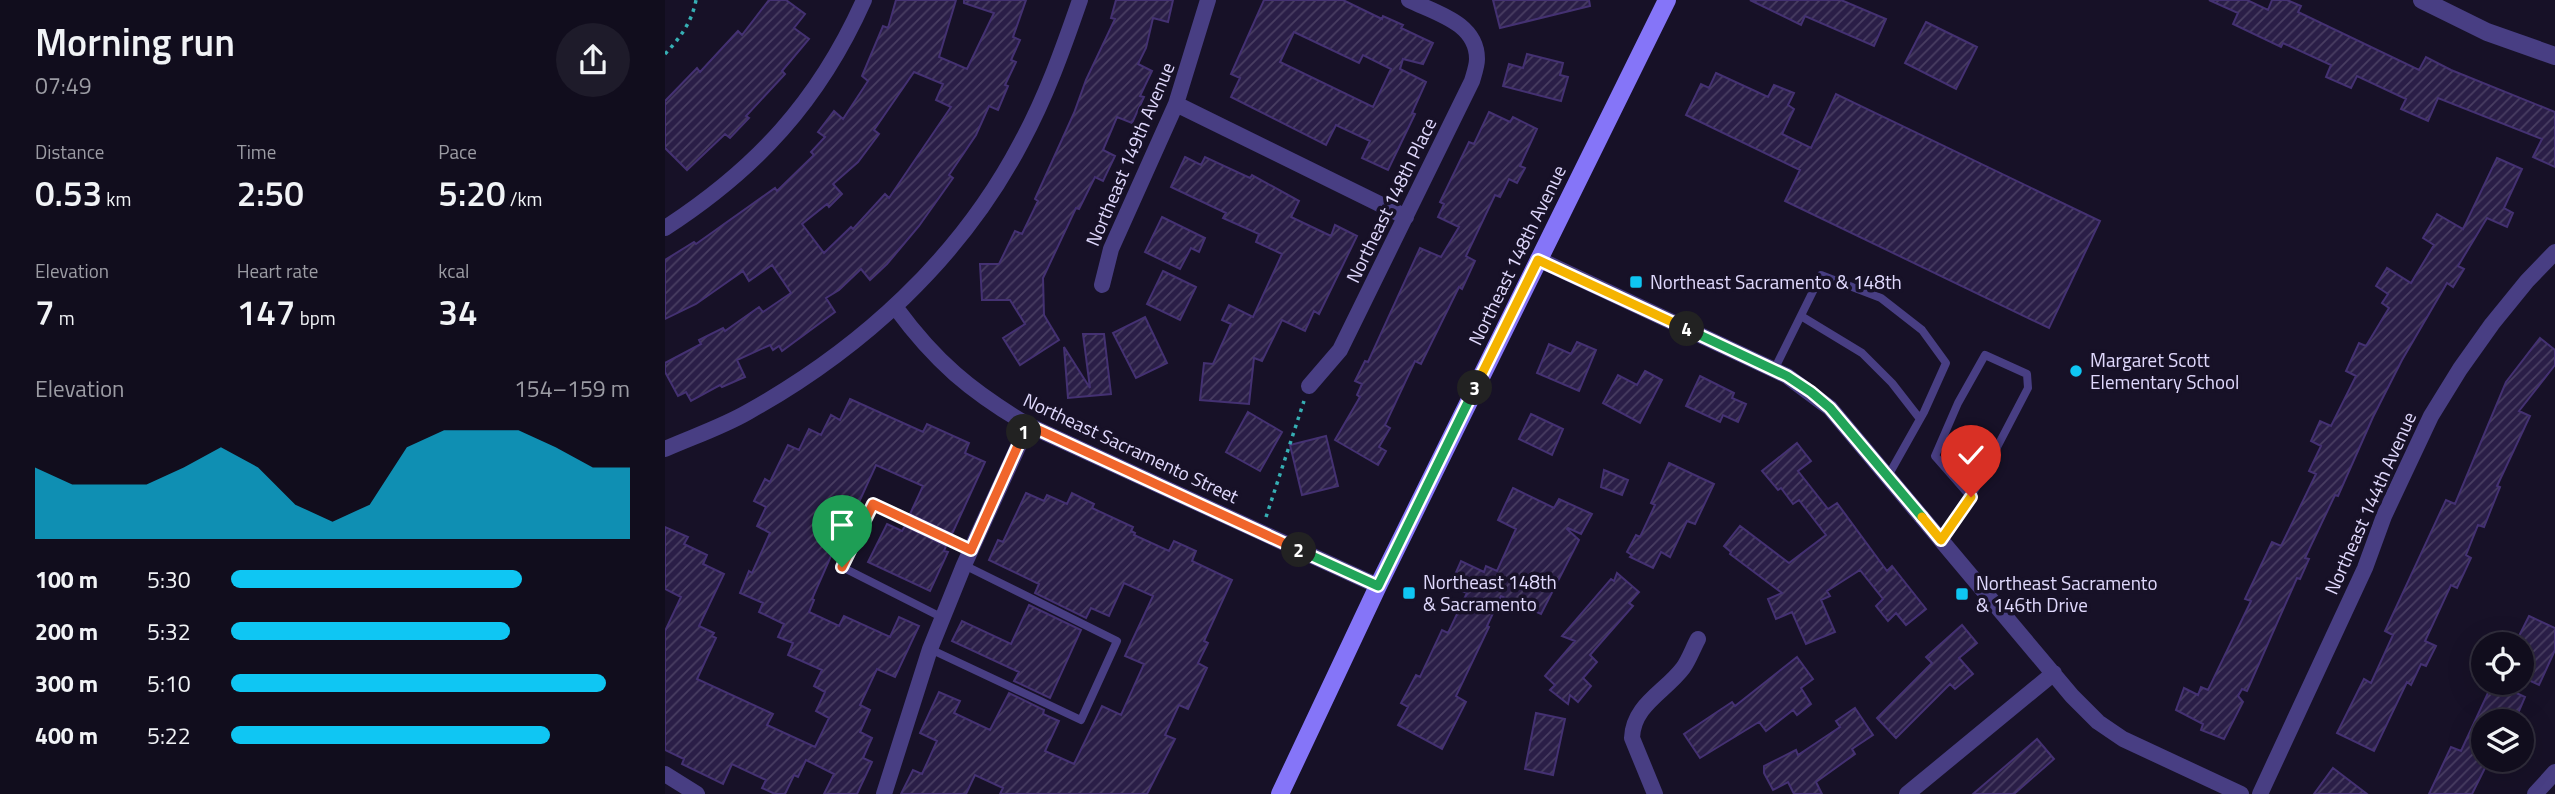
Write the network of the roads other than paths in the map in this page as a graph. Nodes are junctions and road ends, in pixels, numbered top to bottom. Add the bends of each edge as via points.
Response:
1 (864, 0) edge
2 (1080, 0) edge
3 (1208, 0) edge
4 (1409, 0) edge
5 (1667, 0) edge
6 (2422, 0) edge
7 (2555, 56) edge
8 (1176, 104) junction
9 (1406, 217) junction
10 (665, 228) edge
11 (2555, 252) edge
12 (1538, 260) junction
13 (1102, 285) dead end
14 (895, 308) junction
15 (1801, 316) junction
16 (1774, 370) junction
17 (1309, 386) road end
18 (1920, 419) junction
19 (1028, 425) junction
20 (665, 449) edge
21 (1888, 476) junction
22 (1971, 497) junction
23 (1941, 540) junction
24 (971, 550) junction
25 (964, 565) junction
26 (1378, 586) junction
27 (943, 618) junction
28 (1698, 639) dead end
29 (930, 649) junction
30 (2054, 673) junction
31 (2555, 772) edge
32 (665, 774) edge
33 (697, 794) edge
34 (884, 794) edge
35 (1280, 794) edge
36 (1655, 794) edge
37 (1907, 794) edge
38 (2241, 794) edge
39 (2260, 794) edge
40 (2535, 794) edge

1 - 10 street via 820,82 783,130 754,161
2 - 14 street via 1044,98 997,184 929,274
3 - 8 street, Northeast 149th Avenue
4 - 9 street, Northeast 148th Place via 1461,25 1473,39 1478,60
5 - 12 main road, Northeast 148th Avenue
6 - 7 street via 2487,32
8 - 9 street
8 - 13 street, Northeast 149th Avenue via 1111,249
9 - 17 street, Northeast 148th Place via 1340,350
11 - 39 street, Northeast 144th Avenue via 2492,324 2431,416
12 - 16 street
12 - 26 main road, Northeast 148th Avenue
14 - 19 street, Northeast Sacramento Street via 961,380
14 - 20 street via 804,379 745,414
15 - 16 lane
15 - 18 lane via 1862,352
15 - 18 lane via 1821,275 1881,298 1922,330 1946,363
16 - 21 street via 1830,408
18 - 21 lane
19 - 24 street
19 - 26 street, Northeast Sacramento Street
21 - 23 street
22 - 22 lane via 2028,388 2027,374 1985,355 1935,456
22 - 23 lane
23 - 30 street
24 - 25 street
24 - 27 lane via 873,504 842,567
25 - 27 street
25 - 29 lane via 1117,642 1081,720
26 - 35 main road, Northeast 148th Avenue
27 - 29 street
28 - 36 street via 1683,668 1636,715 1632,728
29 - 34 street
30 - 37 street
30 - 38 street via 2098,722 2115,733
31 - 40 street
32 - 33 street

